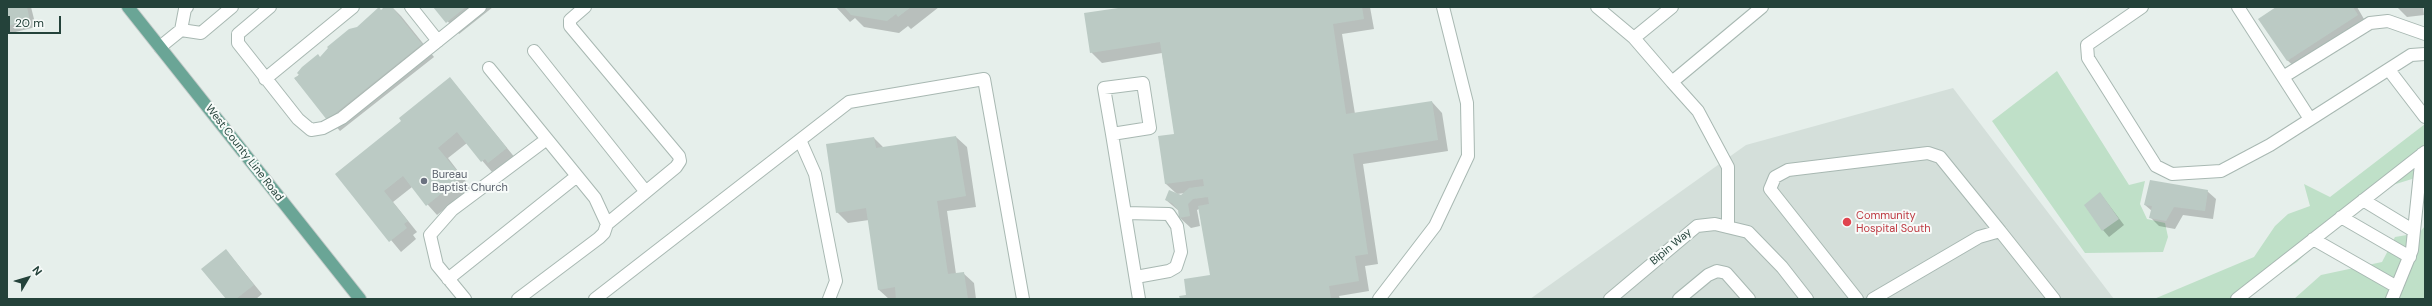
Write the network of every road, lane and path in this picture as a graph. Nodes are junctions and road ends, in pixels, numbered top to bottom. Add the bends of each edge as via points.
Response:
1 (128, 7) edge
2 (187, 7) edge
3 (232, 7) edge
4 (270, 7) edge
5 (353, 7) edge
6 (411, 7) edge
7 (480, 7) edge
8 (585, 7) edge
9 (1443, 7) edge
10 (1672, 7) edge
11 (1762, 7) edge
12 (2142, 7) edge
13 (2238, 7) edge
14 (1604, 9) edge
15 (181, 30) junction
16 (2425, 34) edge
17 (1634, 38) junction
18 (438, 41) junction
19 (160, 46) junction
20 (534, 51) dead end
21 (2425, 54) edge
22 (490, 68) dead end
23 (2389, 70) junction
24 (2283, 77) junction
25 (265, 79) junction
26 (1672, 82) junction
27 (2425, 117) edge
28 (2310, 119) junction
29 (1112, 134) junction
30 (547, 139) junction
31 (800, 140) junction
32 (2423, 153) edge
33 (577, 176) junction
34 (646, 192) junction
35 (2363, 200) junction
36 (1125, 213) junction
37 (2341, 217) junction
38 (607, 224) junction
39 (1728, 226) junction
40 (2000, 231) junction
41 (2414, 231) junction
42 (2313, 239) junction
43 (2410, 257) junction
44 (1136, 277) junction
45 (448, 279) junction
46 (2397, 287) junction
47 (1613, 298) edge
48 (1681, 298) edge
49 (360, 299) edge
50 (465, 299) edge
51 (518, 299) edge
52 (595, 299) edge
53 (829, 299) edge
54 (1023, 299) edge
55 (1140, 299) edge
56 (1379, 299) edge
57 (1749, 299) edge
58 (1807, 299) edge
59 (1857, 299) edge
60 (1872, 299) edge
61 (2054, 299) edge
62 (2237, 299) edge
63 (2392, 299) edge

1 - 19 main road, West County Line Road
2 - 15 street via 184,9
3 - 15 street via 201,33
4 - 25 street via 238,34 238,43
5 - 25 street
6 - 18 street
7 - 18 street
8 - 34 street via 570,20 570,26 679,156 680,161 676,167
9 - 56 street via 1467,103 1468,156 1436,226
10 - 17 street
11 - 26 street
12 - 28 street via 2087,46 2088,58 2156,166 2162,171 2172,174 2221,171 2270,145
13 - 24 street
14 - 17 street
15 - 19 street
16 - 24 street via 2388,21 2370,23
17 - 26 street
18 - 25 street via 342,118 323,128 311,130
19 - 49 main road, West County Line Road
20 - 34 street
21 - 23 street via 2411,55
22 - 30 street
23 - 27 street
23 - 28 street
24 - 28 street
26 - 39 street via 1698,111 1728,167
29 - 29 street via 1104,88 1143,83 1150,128
29 - 36 street
30 - 33 street
30 - 45 street via 452,210 430,235 437,265
31 - 52 street
31 - 53 street via 815,174 836,282
31 - 54 street via 849,102 984,79
32 - 35 street
32 - 41 street
33 - 38 street via 595,198
33 - 45 street
34 - 38 street
35 - 37 street
35 - 41 street
36 - 44 street
36 - 44 street via 1169,214 1177,226 1180,252 1176,267 1169,271
37 - 42 street
37 - 43 street
38 - 51 street via 599,238
39 - 47 street, Bipin Way via 1697,226
39 - 58 street, Bipin Way via 1748,232 1782,267
40 - 59 street via 1940,156 1928,153 1788,170 1775,177 1770,190
40 - 60 street via 1979,237
40 - 61 street
41 - 43 street
42 - 46 street
42 - 62 street
43 - 46 street
44 - 55 street
45 - 50 street
46 - 63 street
48 - 57 street via 1708,275 1717,271 1726,273

